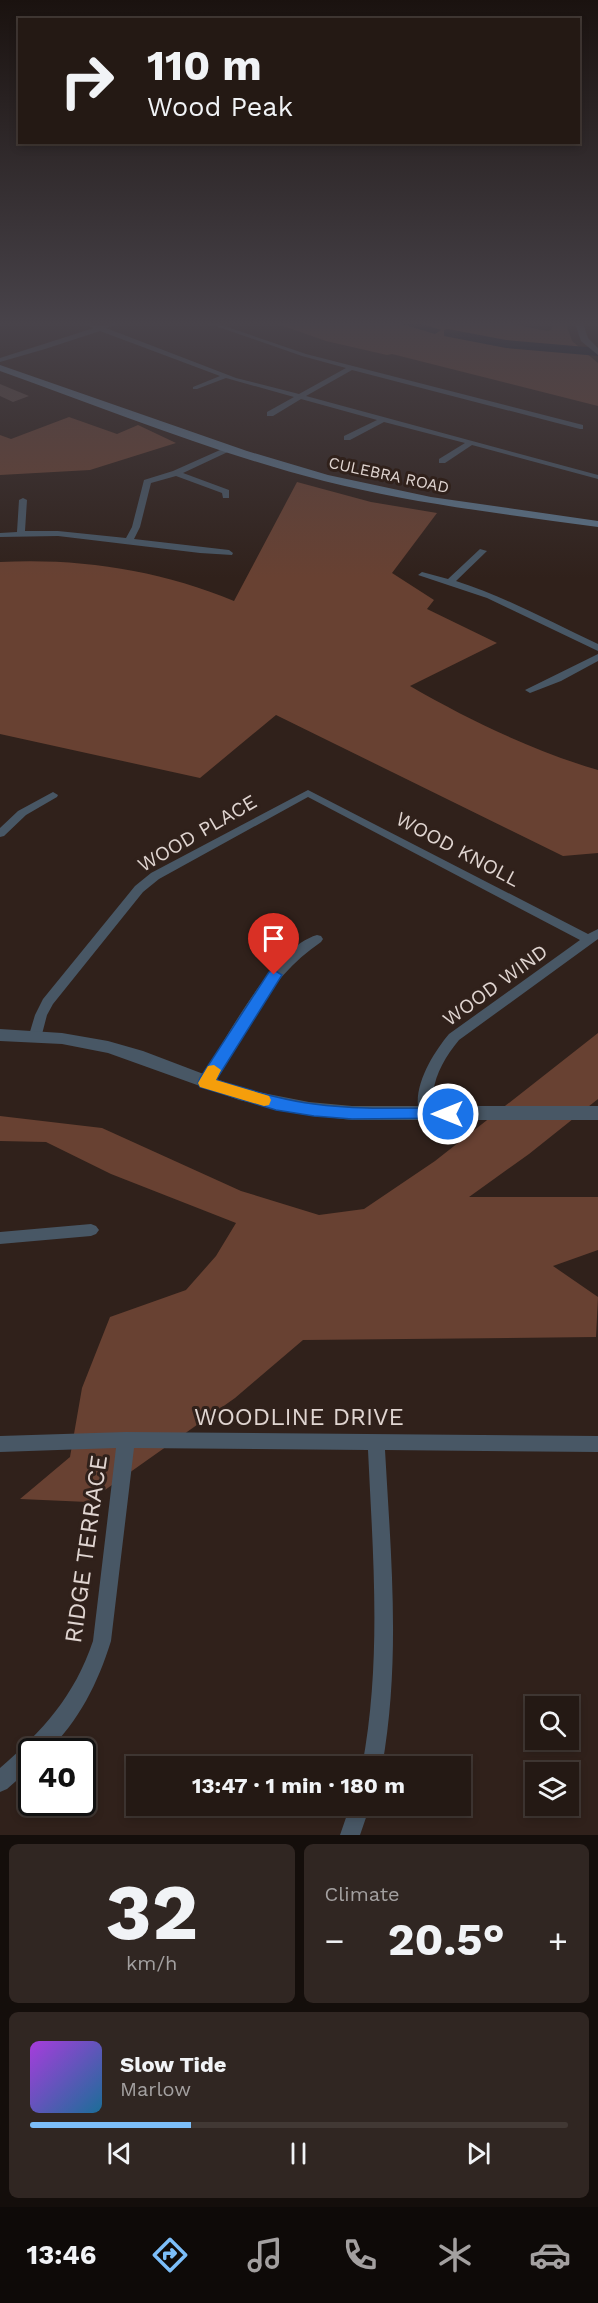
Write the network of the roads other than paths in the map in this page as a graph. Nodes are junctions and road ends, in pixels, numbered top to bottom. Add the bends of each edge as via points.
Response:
1 (113, 407) edge
2 (283, 407) edge
3 (337, 407) edge
4 (503, 407) edge
5 (270, 414) dead end
6 (384, 419) junction
7 (580, 427) dead end
8 (347, 438) dead end
9 (471, 443) junction
10 (229, 448) junction
11 (442, 461) dead end
12 (176, 473) junction
13 (598, 477) edge
14 (226, 496) dead end
15 (23, 500) dead end
16 (598, 524) edge
17 (21, 533) junction
18 (0, 536) edge
19 (129, 540) junction
20 (483, 551) dead end
21 (229, 553) dead end
22 (422, 575) dead end
23 (451, 581) junction
24 (598, 648) edge
25 (598, 657) edge
26 (530, 690) dead end
27 (308, 793) joint
28 (53, 795) dead end
29 (0, 834) edge
30 (594, 937) edge
31 (317, 939) dead end
32 (0, 1035) edge
33 (36, 1035) junction
34 (206, 1083) junction
35 (598, 1113) edge
36 (426, 1114) junction
37 (91, 1230) dead end
38 (0, 1238) edge
39 (126, 1440) junction
40 (376, 1441) junction
41 (0, 1444) edge
42 (598, 1444) edge
43 (47, 1738) edge
44 (374, 1756) edge
45 (18, 1766) edge
46 (0, 1782) edge
47 (357, 1816) edge
48 (350, 1835) edge

1 - 10 main road, CULEBRA ROAD
2 - 5 street
3 - 6 street
4 - 7 street
6 - 8 street
6 - 9 street
9 - 11 street
9 - 13 street
10 - 12 street
10 - 16 main road, CULEBRA ROAD via 394,494
12 - 14 street via 216,487
12 - 19 street via 147,482
15 - 17 street
17 - 18 street
17 - 19 street
19 - 21 street
20 - 23 street
22 - 23 street
23 - 24 street
25 - 26 street
27 - 30 street, WOOD KNOLL
27 - 33 street, WOOD PLACE via 155,876 139,889 48,1002
28 - 29 street via 22,813
30 - 36 street, WOOD WIND via 454,1037 429,1074
31 - 34 street via 289,958 274,975
32 - 33 street
33 - 34 street via 122,1051
34 - 36 street via 276,1104 314,1110
35 - 36 street
37 - 38 street
39 - 40 street, WOODLINE DRIVE
39 - 41 street, WOODLINE DRIVE
39 - 43 street, RIDGE TERRACE via 102,1641 81,1695
40 - 42 street, WOODLINE DRIVE
40 - 44 street via 384,1655
45 - 46 street, RIDGE TERRACE
47 - 48 street

